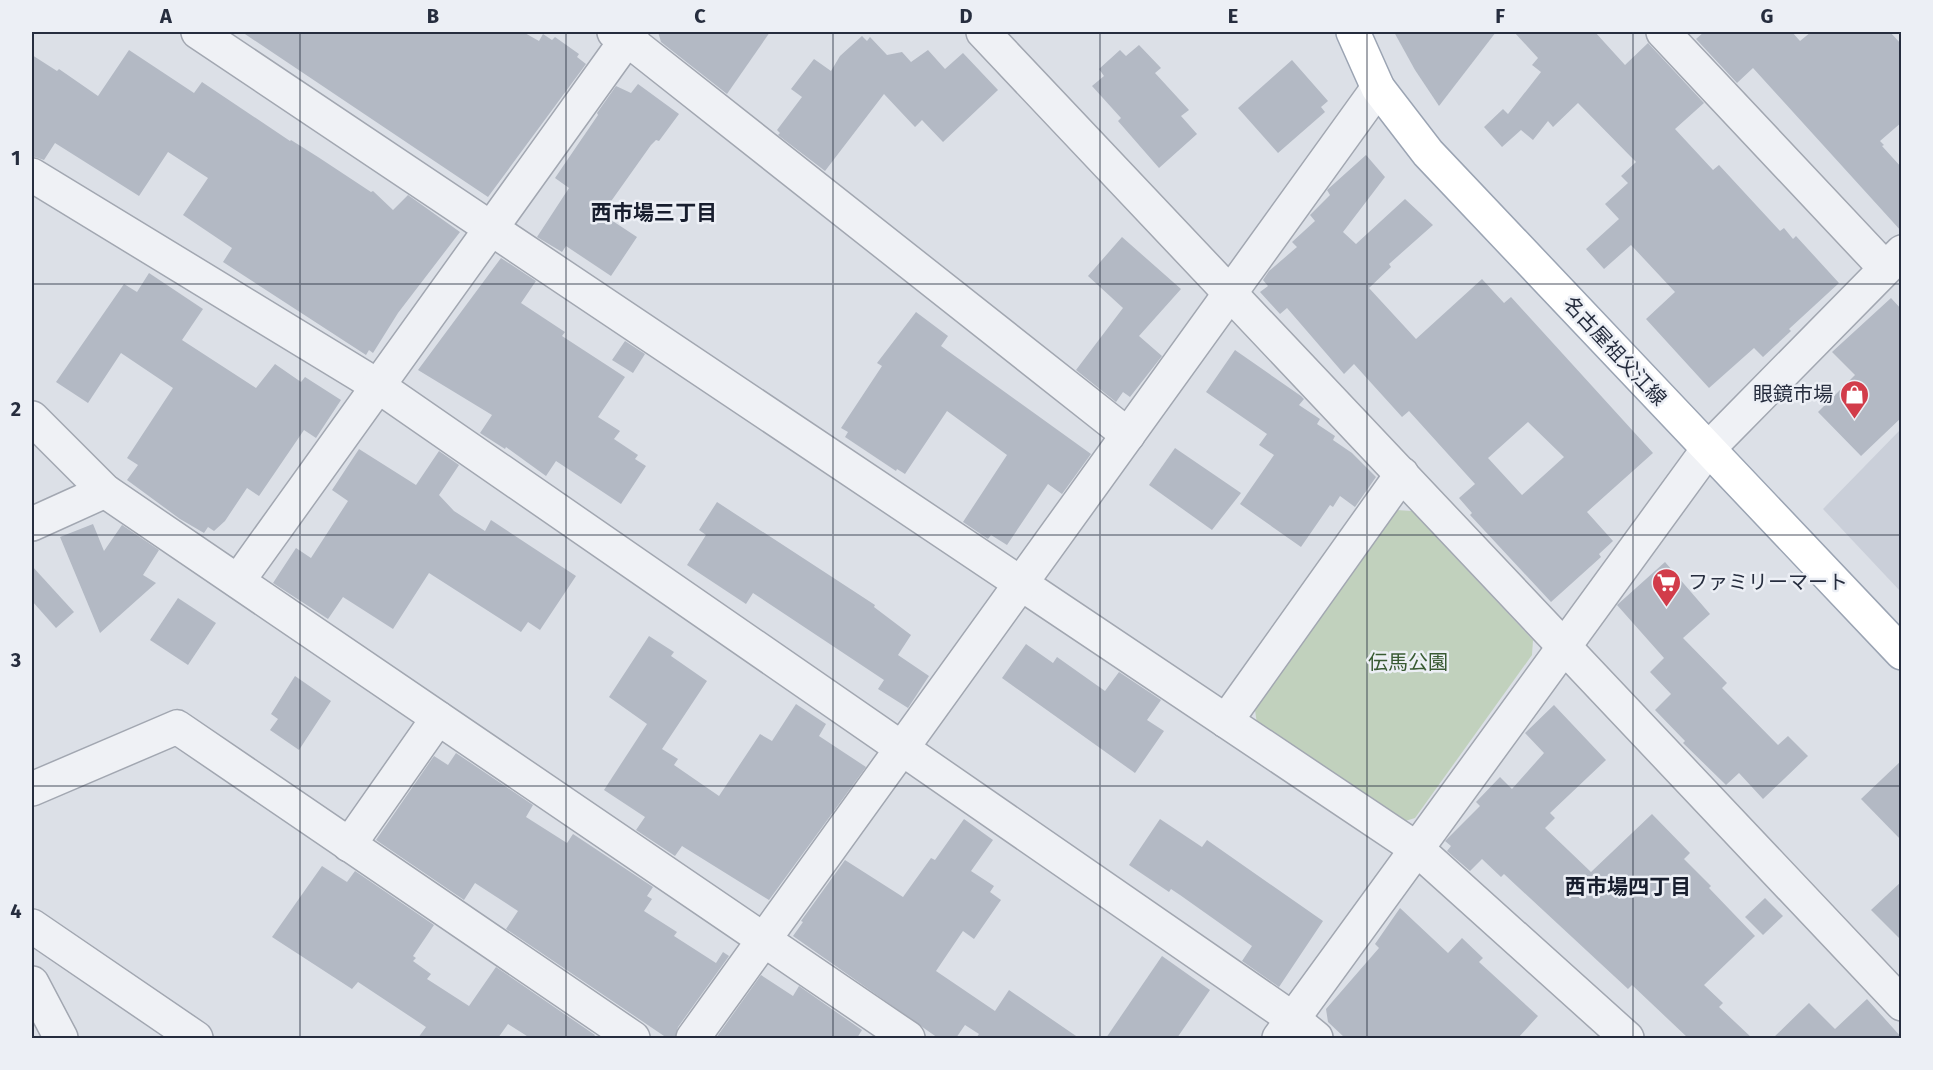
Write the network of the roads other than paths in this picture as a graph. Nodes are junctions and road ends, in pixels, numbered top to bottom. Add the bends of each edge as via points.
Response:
1 (198, 32) edge
2 (983, 32) edge
3 (1353, 32) edge
4 (1663, 32) edge
5 (624, 34) edge
6 (1378, 88) junction
7 (32, 175) edge
8 (491, 228) junction
9 (1893, 260) edge
10 (1230, 292) junction
11 (378, 386) junction
12 (32, 418) edge
13 (1128, 435) junction
14 (1708, 449) junction
15 (1402, 474) junction
16 (105, 490) junction
17 (32, 524) edge
18 (238, 581) junction
19 (1021, 584) junction
20 (1564, 647) junction
21 (1902, 653) edge
22 (438, 718) junction
23 (1226, 721) junction
24 (902, 748) junction
25 (32, 789) edge
26 (350, 845) junction
27 (1417, 849) junction
28 (32, 926) edge
29 (764, 940) junction
30 (32, 983) edge
31 (1902, 1004) edge
32 (1296, 1032) edge
33 (61, 1038) edge
34 (196, 1038) edge
35 (633, 1038) edge
36 (693, 1038) edge
37 (908, 1038) edge
38 (1628, 1038) edge

1 - 8 street
2 - 10 street
3 - 6 main road, 名古屋祖父江線
4 - 9 street
5 - 8 street
5 - 13 street
6 - 10 street
6 - 14 main road, 名古屋祖父江線 via 1428,153
7 - 11 street
8 - 11 street
8 - 19 street
9 - 14 street
10 - 13 street
10 - 15 street
11 - 18 street
11 - 24 street
12 - 16 street
13 - 19 street
14 - 20 street
14 - 21 main road, 名古屋祖父江線
15 - 20 street
15 - 23 street
16 - 17 street
16 - 18 street
18 - 22 street
19 - 23 street
19 - 24 street
20 - 27 street
20 - 31 street
22 - 26 street
22 - 29 street
23 - 27 street
24 - 29 street
24 - 32 street
25 - 26 street via 177,727
26 - 35 street
27 - 32 street
27 - 38 street
28 - 34 street
29 - 36 street
29 - 37 street
30 - 33 street

